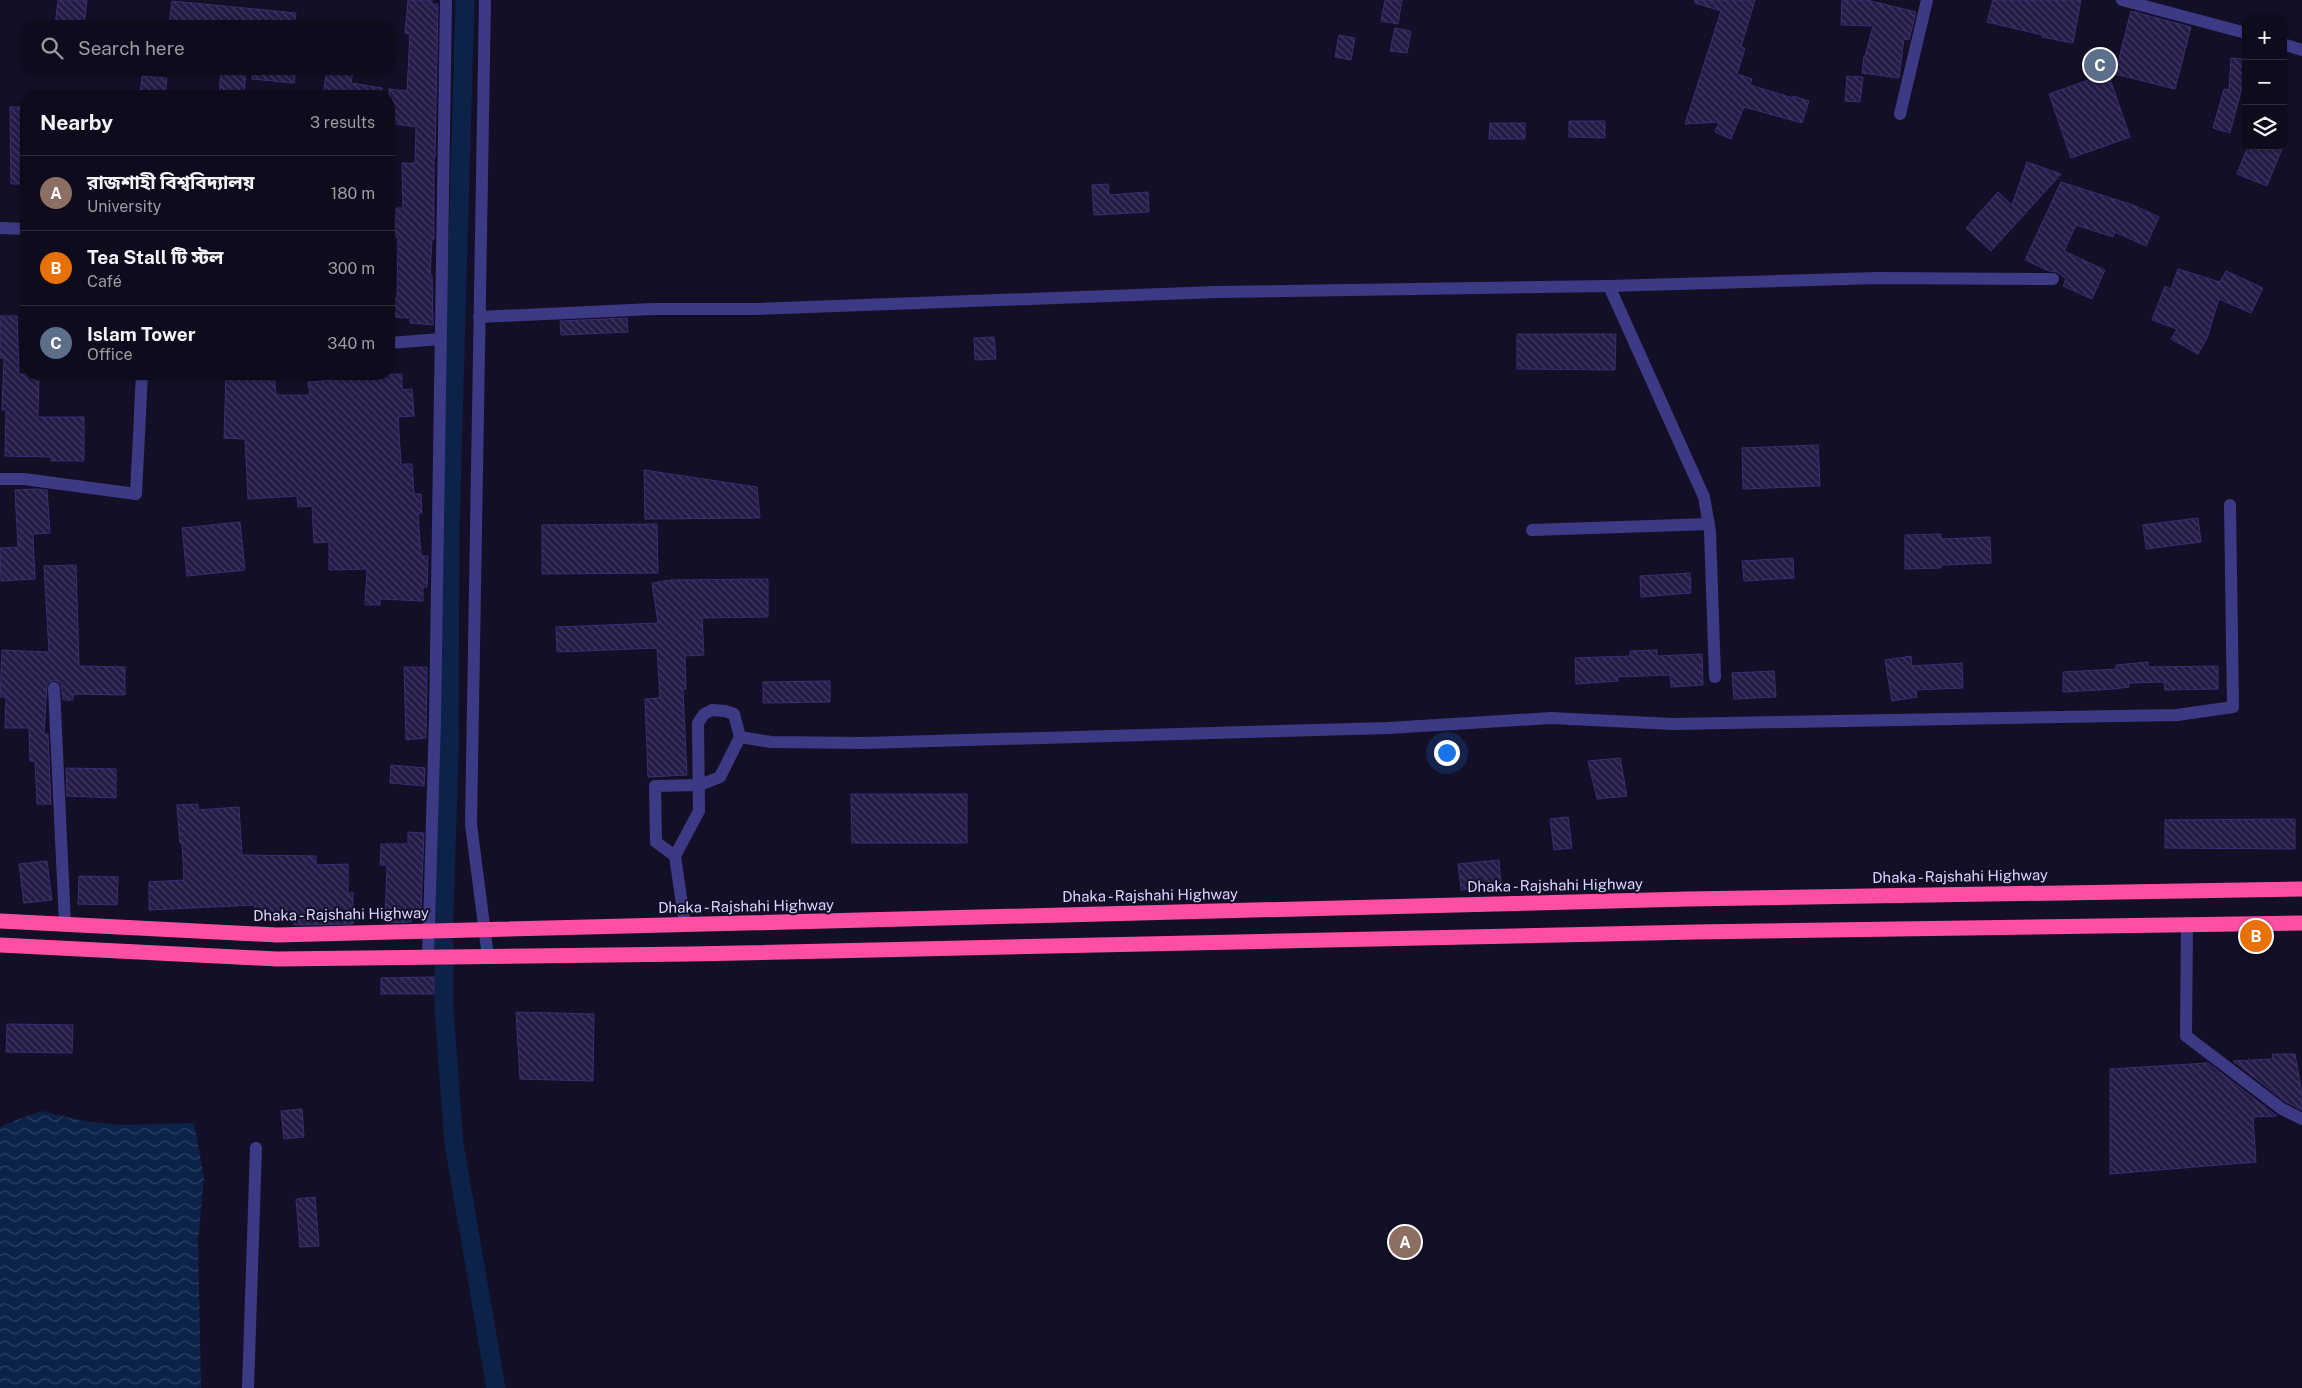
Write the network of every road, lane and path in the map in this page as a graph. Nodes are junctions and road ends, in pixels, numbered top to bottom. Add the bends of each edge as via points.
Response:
1 (446, 0) edge
2 (484, 0) edge
3 (1927, 0) edge
4 (2122, 0) edge
5 (2242, 32) edge
6 (2287, 45) edge
7 (2302, 50) edge
8 (1900, 114) dead end
9 (0, 228) edge
10 (20, 228) edge
11 (2053, 279) dead end
12 (1609, 286) junction
13 (479, 317) junction
14 (440, 339) junction
15 (395, 343) edge
16 (142, 380) edge
17 (0, 478) edge
18 (2230, 505) dead end
19 (1709, 524) junction
20 (1532, 530) dead end
21 (1715, 677) dead end
22 (54, 688) dead end
23 (740, 737) junction
24 (700, 785) junction
25 (675, 856) junction
26 (2302, 889) edge
27 (0, 920) edge
28 (2302, 923) edge
29 (65, 924) junction
30 (685, 925) junction
31 (2188, 925) junction
32 (483, 930) junction
33 (430, 931) junction
34 (0, 945) edge
35 (488, 957) junction
36 (428, 958) junction
37 (2302, 1119) edge
38 (256, 1148) dead end
39 (248, 1388) edge

1 - 14 street
2 - 13 street
3 - 8 street
4 - 5 street
6 - 7 street
9 - 10 street
11 - 12 street via 1878,278
12 - 13 street via 1216,292
12 - 19 street via 1704,497
13 - 32 street via 471,824
14 - 15 street
14 - 33 street
16 - 17 street via 136,494
18 - 23 street via 2233,707 2177,715 1683,724 1551,718 1378,728 863,743 771,742
19 - 20 street
19 - 21 street
22 - 29 street
23 - 24 street via 720,777
23 - 24 street via 734,714 712,710 704,714 698,723
24 - 25 street via 699,811
24 - 25 street via 655,786 656,842
25 - 30 street
26 - 30 highway, Dhaka - Rajshahi Highway via 1698,899
27 - 29 highway, Dhaka - Rajshahi Highway
28 - 31 highway
29 - 33 highway, Dhaka - Rajshahi Highway via 277,935
30 - 32 highway, Dhaka - Rajshahi Highway
31 - 35 highway
31 - 37 street via 2186,1036 2282,1109
32 - 33 highway, Dhaka - Rajshahi Highway
32 - 35 street
33 - 36 street
34 - 36 highway via 277,960
35 - 36 highway
38 - 39 street

